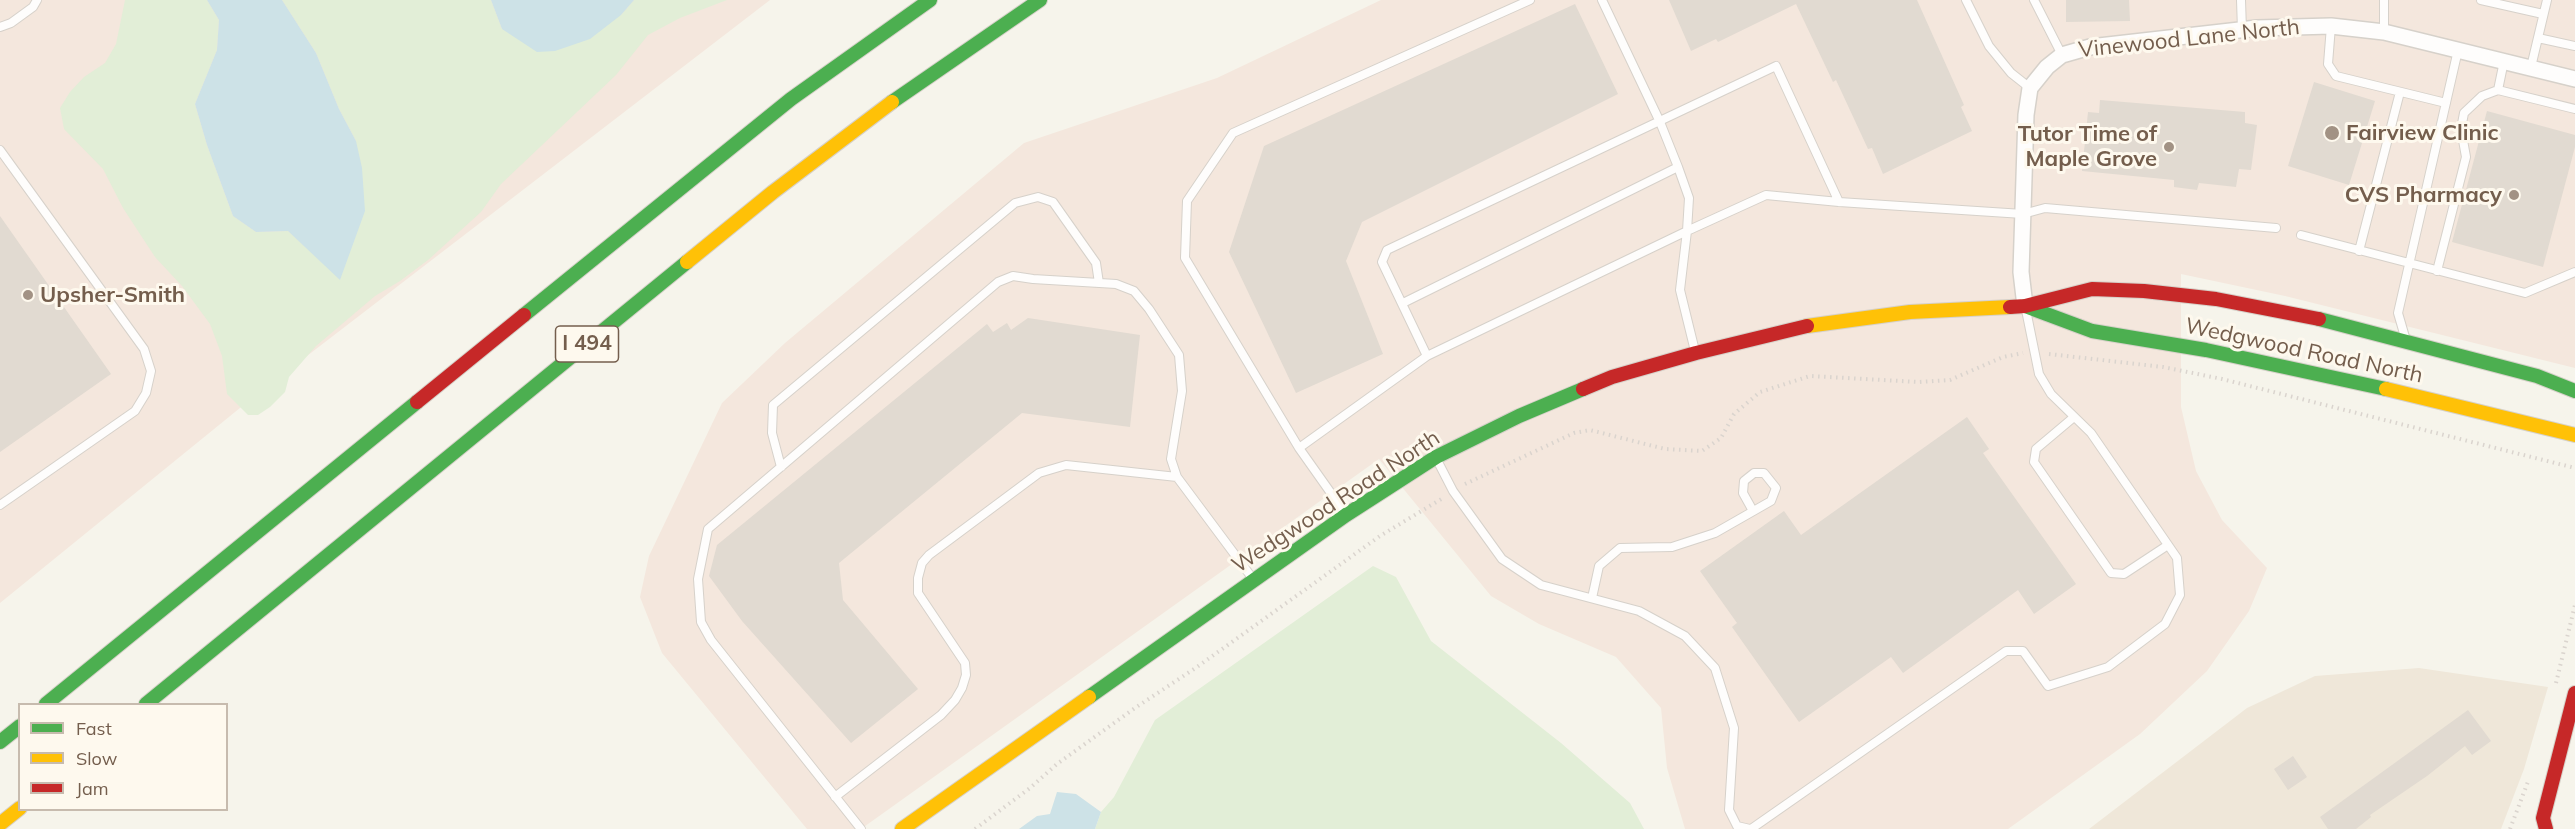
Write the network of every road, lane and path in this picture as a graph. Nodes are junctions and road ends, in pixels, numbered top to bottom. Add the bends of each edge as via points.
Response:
1 (37, 0) edge
2 (930, 0) edge
3 (1040, 0) edge
4 (1530, 0) edge
5 (1602, 0) edge
6 (1966, 0) edge
7 (2034, 0) edge
8 (2241, 0) edge
9 (2384, 0) edge
10 (2481, 0) edge
11 (2547, 0) edge
12 (2544, 14) junction
13 (2331, 26) junction
14 (0, 27) edge
15 (2242, 30) junction
16 (2384, 32) junction
17 (2538, 38) junction
18 (2575, 46) edge
19 (2458, 50) junction
20 (2062, 55) junction
21 (2504, 61) junction
22 (2531, 67) junction
23 (2575, 78) edge
24 (2030, 88) junction
25 (2498, 90) junction
26 (2400, 92) junction
27 (2446, 103) junction
28 (2575, 109) edge
29 (1660, 122) junction
30 (0, 150) edge
31 (1678, 167) junction
32 (1839, 202) junction
33 (2023, 214) junction
34 (2276, 228) dead end
35 (1687, 231) junction
36 (2301, 235) dead end
37 (2359, 251) junction
38 (2409, 264) junction
39 (2437, 271) junction
40 (2575, 272) edge
41 (1099, 283) junction
42 (1402, 303) junction
43 (2025, 306) junction
44 (2407, 342) junction
45 (1696, 353) junction
46 (1427, 356) junction
47 (2537, 376) junction
48 (2575, 381) edge
49 (2575, 391) edge
50 (2074, 417) junction
51 (2575, 435) edge
52 (1299, 448) junction
53 (1436, 458) junction
54 (781, 467) junction
55 (1177, 477) junction
56 (0, 505) edge
57 (1753, 511) junction
58 (1346, 515) junction
59 (2168, 545) junction
60 (1254, 580) junction
61 (1592, 598) junction
62 (2575, 693) edge
63 (48, 703) edge
64 (148, 703) edge
65 (18, 728) edge
66 (0, 742) edge
67 (835, 797) junction
68 (18, 810) edge
69 (0, 824) edge
70 (861, 829) edge
71 (902, 829) edge
72 (1751, 829) edge
73 (2546, 829) edge

1 - 14 lane via 18,18
2 - 63 main road, I 494 via 791,99
3 - 64 main road, I 494 via 906,91 773,192
4 - 52 lane via 1233,133 1187,201 1185,258
5 - 29 lane
6 - 24 lane via 1989,46 2011,73
7 - 20 lane
8 - 15 lane
9 - 16 lane
10 - 12 lane
11 - 12 lane
12 - 17 lane
13 - 15 street, Vinewood Lane North
13 - 16 street, Vinewood Lane North
13 - 26 lane via 2328,64 2336,76
15 - 20 street, Vinewood Lane North via 2090,47
16 - 19 street, Vinewood Lane North
17 - 18 lane
17 - 22 lane
19 - 21 street, Vinewood Lane North
19 - 27 lane
20 - 24 street, Vinewood Lane North
21 - 22 street, Vinewood Lane North
21 - 25 lane
22 - 23 street, Vinewood Lane North
24 - 33 street
25 - 28 lane
25 - 39 lane via 2482,96 2464,112 2461,129 2466,157
26 - 27 lane
26 - 37 lane
27 - 38 lane
29 - 31 lane
29 - 32 lane via 1776,66
29 - 42 lane via 1387,250 1382,262
30 - 56 lane via 144,349 151,371 146,393 135,411
31 - 35 lane via 1689,198
31 - 42 lane
32 - 33 lane
32 - 35 lane via 1766,195
33 - 34 lane via 2045,208
33 - 43 street via 2021,272
35 - 45 lane via 1680,290
35 - 46 lane
36 - 37 lane
37 - 38 lane
38 - 39 lane
38 - 44 lane via 2398,313
39 - 40 lane via 2526,293
41 - 54 lane via 1013,276 998,282
41 - 54 lane via 1096,263 1053,202 1038,197 1016,203 773,405 772,433
41 - 55 lane via 1134,291 1179,355 1182,391 1171,459
42 - 46 lane
43 - 44 main road, Wedgwood Road North via 2092,289 2144,291 2298,314
43 - 45 main road, Wedgwood Road North via 1846,319 1779,331
43 - 50 lane via 2039,374 2051,394
43 - 51 main road, Wedgwood Road North via 2092,331 2340,378
44 - 47 main road, Wedgwood Road North
45 - 53 main road, Wedgwood Road North via 1612,377 1519,416
46 - 52 lane
47 - 48 main road
47 - 49 main road, Wedgwood Road North
50 - 59 lane via 2091,433
50 - 59 lane via 2036,450 2034,462 2111,573 2124,574
52 - 58 lane
53 - 58 main road, Wedgwood Road North
53 - 61 lane via 1453,491 1502,559 1541,585
54 - 67 lane via 708,529 698,579 701,622 711,640
55 - 60 lane
55 - 67 lane via 1066,465 1039,473 929,555 922,563 918,593 965,663 962,688 941,715
57 - 57 lane via 1771,501 1776,488 1764,473 1744,481 1743,493
57 - 61 lane via 1715,533 1672,547 1620,548 1599,566
58 - 60 main road, Wedgwood Road North
59 - 72 lane via 2177,558 2180,595 2164,624 2108,667 2048,686 2023,651 2006,651
60 - 71 main road, Wedgwood Road North
61 - 72 lane via 1639,611 1685,636 1715,668 1734,728 1729,810 1737,826
62 - 73 main road via 2543,818
65 - 66 main road
67 - 70 lane
68 - 69 main road

